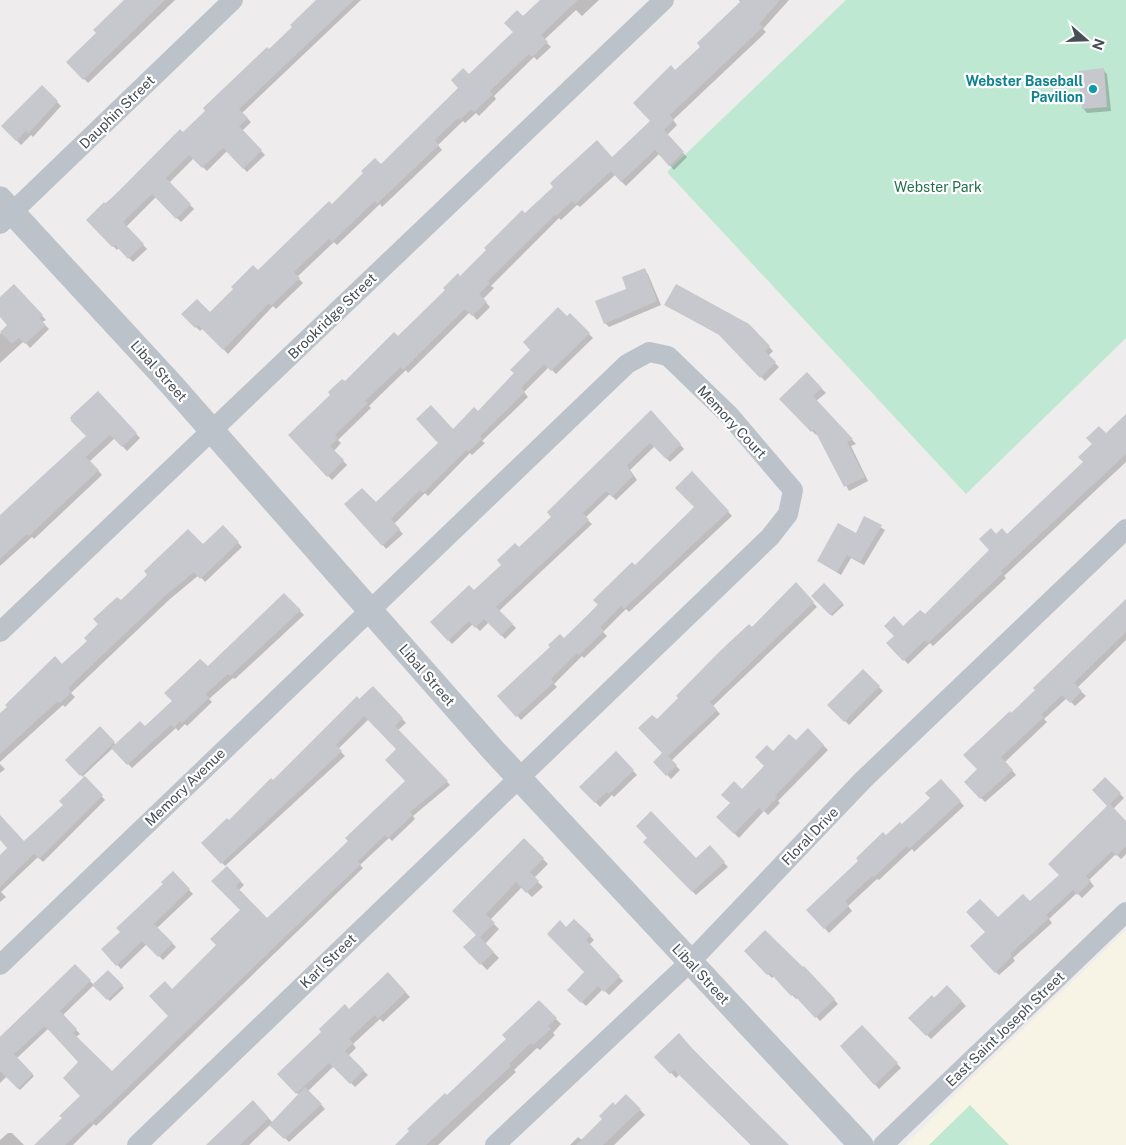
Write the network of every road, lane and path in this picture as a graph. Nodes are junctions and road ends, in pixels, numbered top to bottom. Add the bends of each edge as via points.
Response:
1 (233, 0) edge
2 (664, 0) edge
3 (4, 212) edge
4 (212, 430) junction
5 (1126, 529) edge
6 (370, 610) junction
7 (0, 632) edge
8 (519, 778) junction
9 (1126, 912) edge
10 (690, 962) junction
11 (0, 965) edge
12 (137, 1145) edge
13 (495, 1145) edge
14 (861, 1145) edge
15 (883, 1145) edge

1 - 3 street, Dauphin Street
2 - 4 street, Brookridge Street
3 - 4 street, Libal Street
4 - 6 street, Libal Street
4 - 7 street, Brookridge Street
5 - 10 street, Floral Drive via 863,780
6 - 8 street, Libal Street
6 - 8 street, Memory Court via 627,364 649,352 668,356 730,416 793,490 788,514 770,537
6 - 11 street, Memory Avenue
8 - 10 street, Libal Street
8 - 12 street, Karl Street
9 - 15 street, East Saint Joseph Street
10 - 13 street, Floral Drive
10 - 14 street, Libal Street

